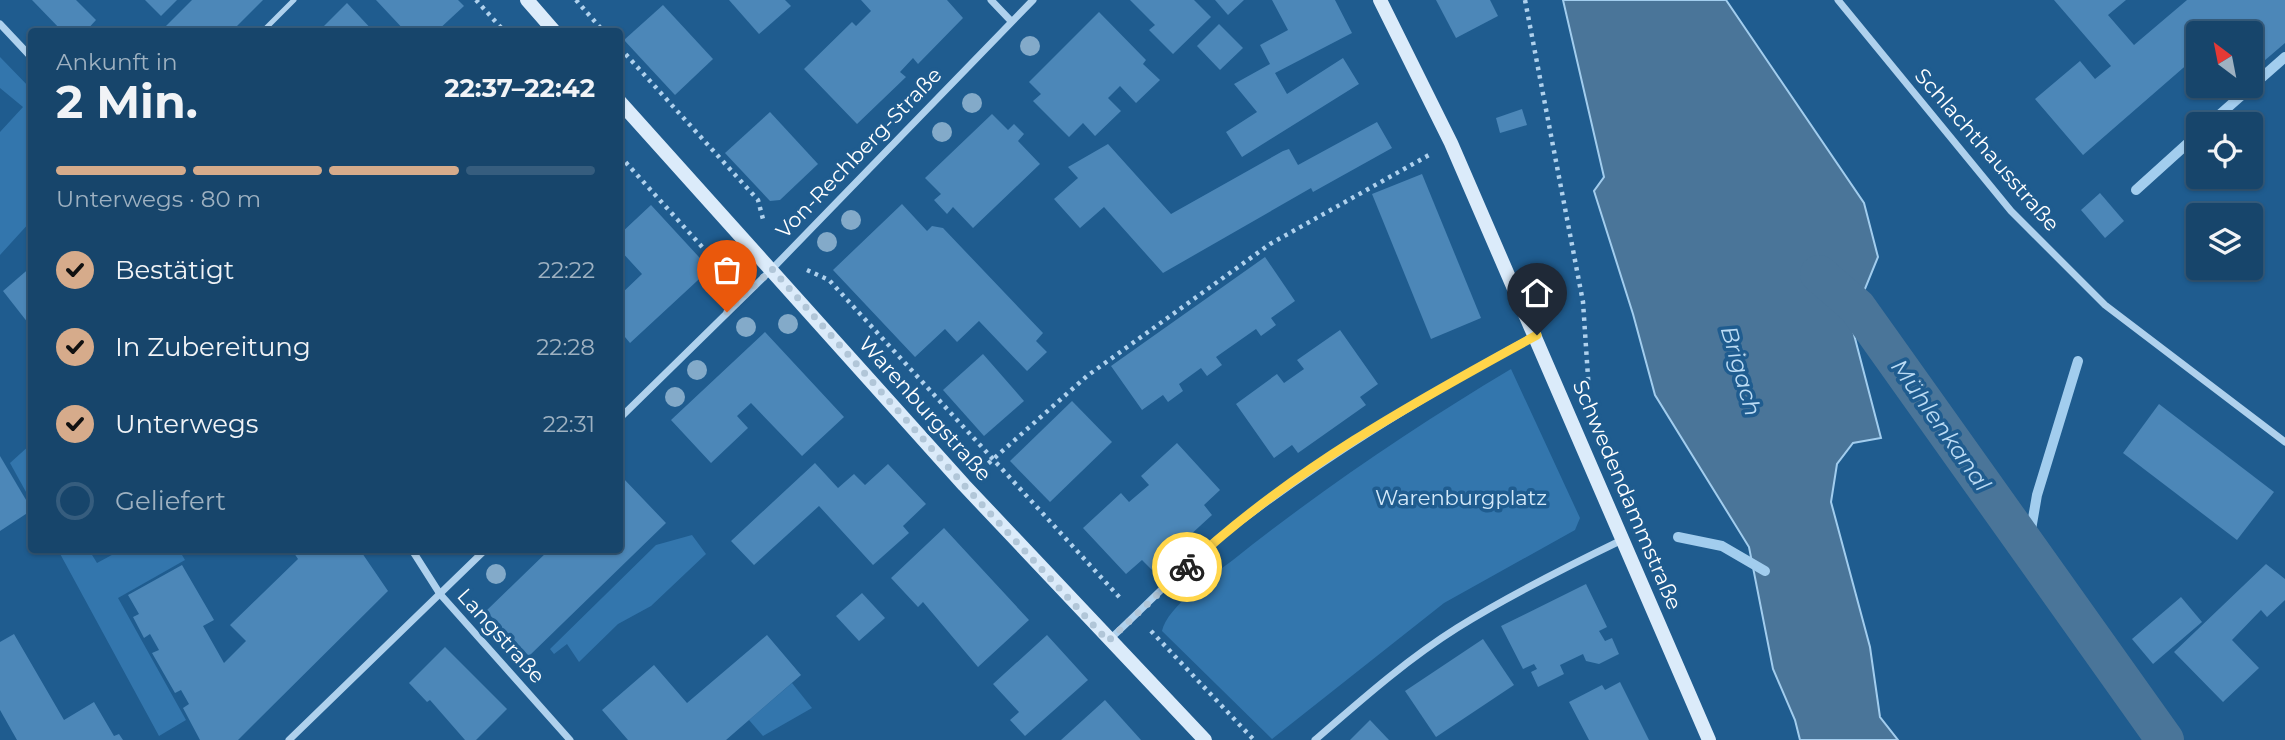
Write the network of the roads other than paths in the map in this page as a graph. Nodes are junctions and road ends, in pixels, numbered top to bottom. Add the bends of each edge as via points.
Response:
1 (293, 0) edge
2 (527, 0) edge
3 (991, 0) edge
4 (1033, 0) edge
5 (1380, 0) edge
6 (1838, 0) edge
7 (1011, 21) junction
8 (0, 24) edge
9 (266, 28) edge
10 (552, 28) edge
11 (28, 54) edge
12 (623, 105) edge
13 (772, 269) junction
14 (1537, 335) junction
15 (623, 415) edge
16 (2285, 442) edge
17 (1622, 540) junction
18 (414, 553) edge
19 (482, 553) edge
20 (440, 594) junction
21 (1108, 641) junction
22 (289, 740) edge
23 (570, 740) edge
24 (1205, 740) edge
25 (1315, 740) edge
26 (1709, 740) edge

1 - 9 lane
2 - 10 street
3 - 7 street
4 - 7 street, Von-Rechberg-Straße
5 - 14 street, Schwedendammstraße via 1451,143
6 - 16 street, Schlachthausstraße via 2011,211 2105,305
7 - 13 street, Von-Rechberg-Straße
8 - 11 street
12 - 13 street, Warenburgstraße
13 - 15 street, Von-Rechberg-Straße
13 - 21 street, Warenburgstraße
14 - 17 street, Schwedendammstraße
14 - 21 street via 1418,400 1311,469 1212,544
17 - 25 street via 1455,629 1377,686
17 - 26 street, Schwedendammstraße
18 - 20 street, Langstraße
19 - 20 street
20 - 22 street
20 - 23 street, Langstraße
21 - 24 street, Warenburgstraße

